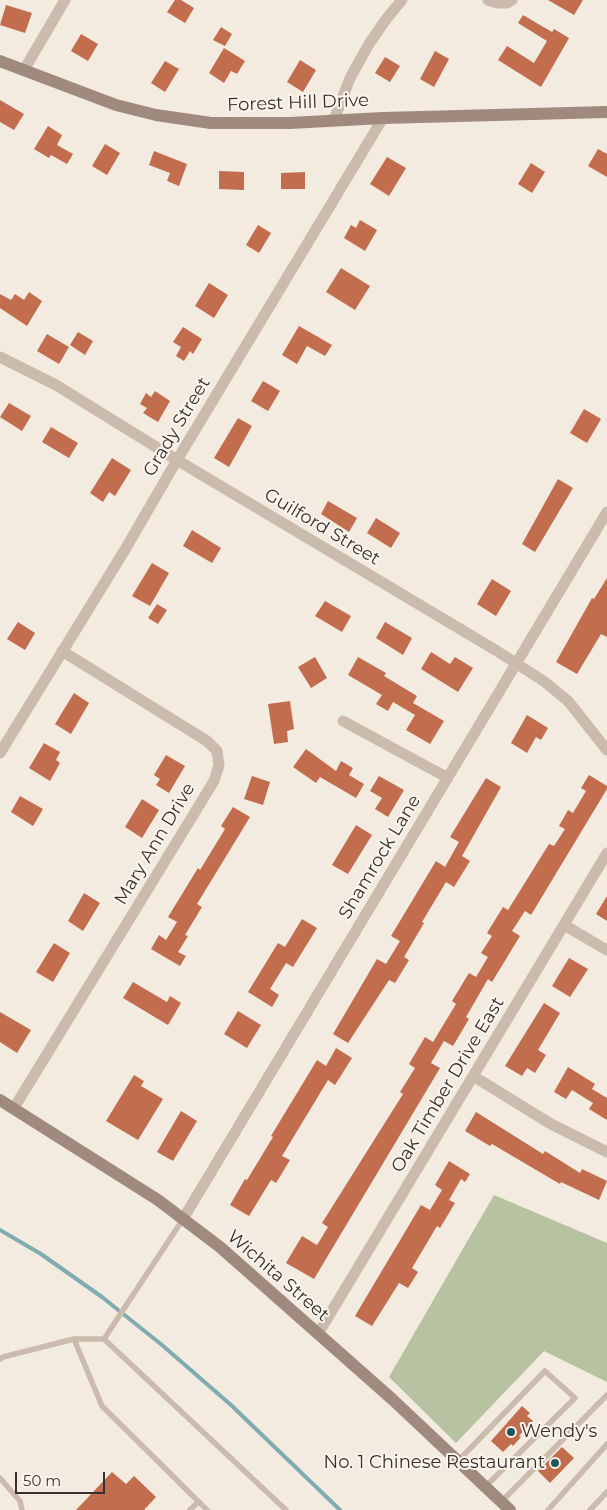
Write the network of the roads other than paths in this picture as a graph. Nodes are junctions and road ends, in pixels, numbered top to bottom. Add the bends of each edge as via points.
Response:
1 (65, 0) edge
2 (402, 0) edge
3 (488, 0) edge
4 (512, 0) edge
5 (0, 61) edge
6 (24, 70) junction
7 (607, 112) edge
8 (383, 118) junction
9 (334, 120) junction
10 (0, 358) edge
11 (177, 460) junction
12 (607, 512) edge
13 (62, 652) junction
14 (516, 664) junction
15 (343, 721) dead end
16 (607, 750) edge
17 (0, 753) edge
18 (448, 778) junction
19 (607, 853) edge
20 (564, 925) junction
21 (607, 950) edge
22 (473, 1076) junction
23 (0, 1100) edge
24 (14, 1108) junction
25 (607, 1152) edge
26 (183, 1219) junction
27 (318, 1334) junction
28 (74, 1339) junction
29 (104, 1339) junction
30 (0, 1359) edge
31 (607, 1395) edge
32 (607, 1444) edge
33 (458, 1461) junction
34 (0, 1478) edge
35 (485, 1487) junction
36 (607, 1492) edge
37 (198, 1502) junction
38 (505, 1506) edge
39 (22, 1510) edge
40 (190, 1510) edge
41 (207, 1510) edge
42 (286, 1510) edge
43 (548, 1510) edge
44 (590, 1510) edge

1 - 6 street
2 - 9 street via 350,78
3 - 4 street via 497,3
5 - 6 main road, Forest Hill Drive
6 - 9 main road, Forest Hill Drive via 90,97 156,115 247,124
7 - 8 main road, Forest Hill Drive
8 - 9 main road, Forest Hill Drive
8 - 11 street, Grady Street
10 - 11 street, Guilford Street via 56,385
11 - 13 street, Grady Street
11 - 14 street, Guilford Street
12 - 14 street, Shamrock Lane
13 - 17 street, Grady Street
13 - 24 street, Mary Ann Drive via 207,741 217,751 219,765 214,781
14 - 16 street, Guilford Street via 568,701
14 - 18 street, Shamrock Lane
15 - 18 street
18 - 26 street, Shamrock Lane
19 - 20 street, Oak Timber Drive East
20 - 21 street
20 - 22 street, Oak Timber Drive East
22 - 25 street via 551,1124
22 - 27 street, Oak Timber Drive East
23 - 24 main road, Wichita Street
24 - 26 main road, Wichita Street
26 - 27 main road, Wichita Street via 220,1247
26 - 29 lane
27 - 33 main road, Wichita Street
28 - 29 lane
28 - 30 lane
28 - 37 lane via 102,1406
29 - 42 lane
31 - 38 lane
32 - 43 lane
33 - 35 main road, Wichita Street
33 - 35 lane via 545,1371 575,1398
34 - 39 lane via 20,1501
35 - 38 main road, Wichita Street
36 - 44 lane
37 - 40 lane
37 - 41 lane

